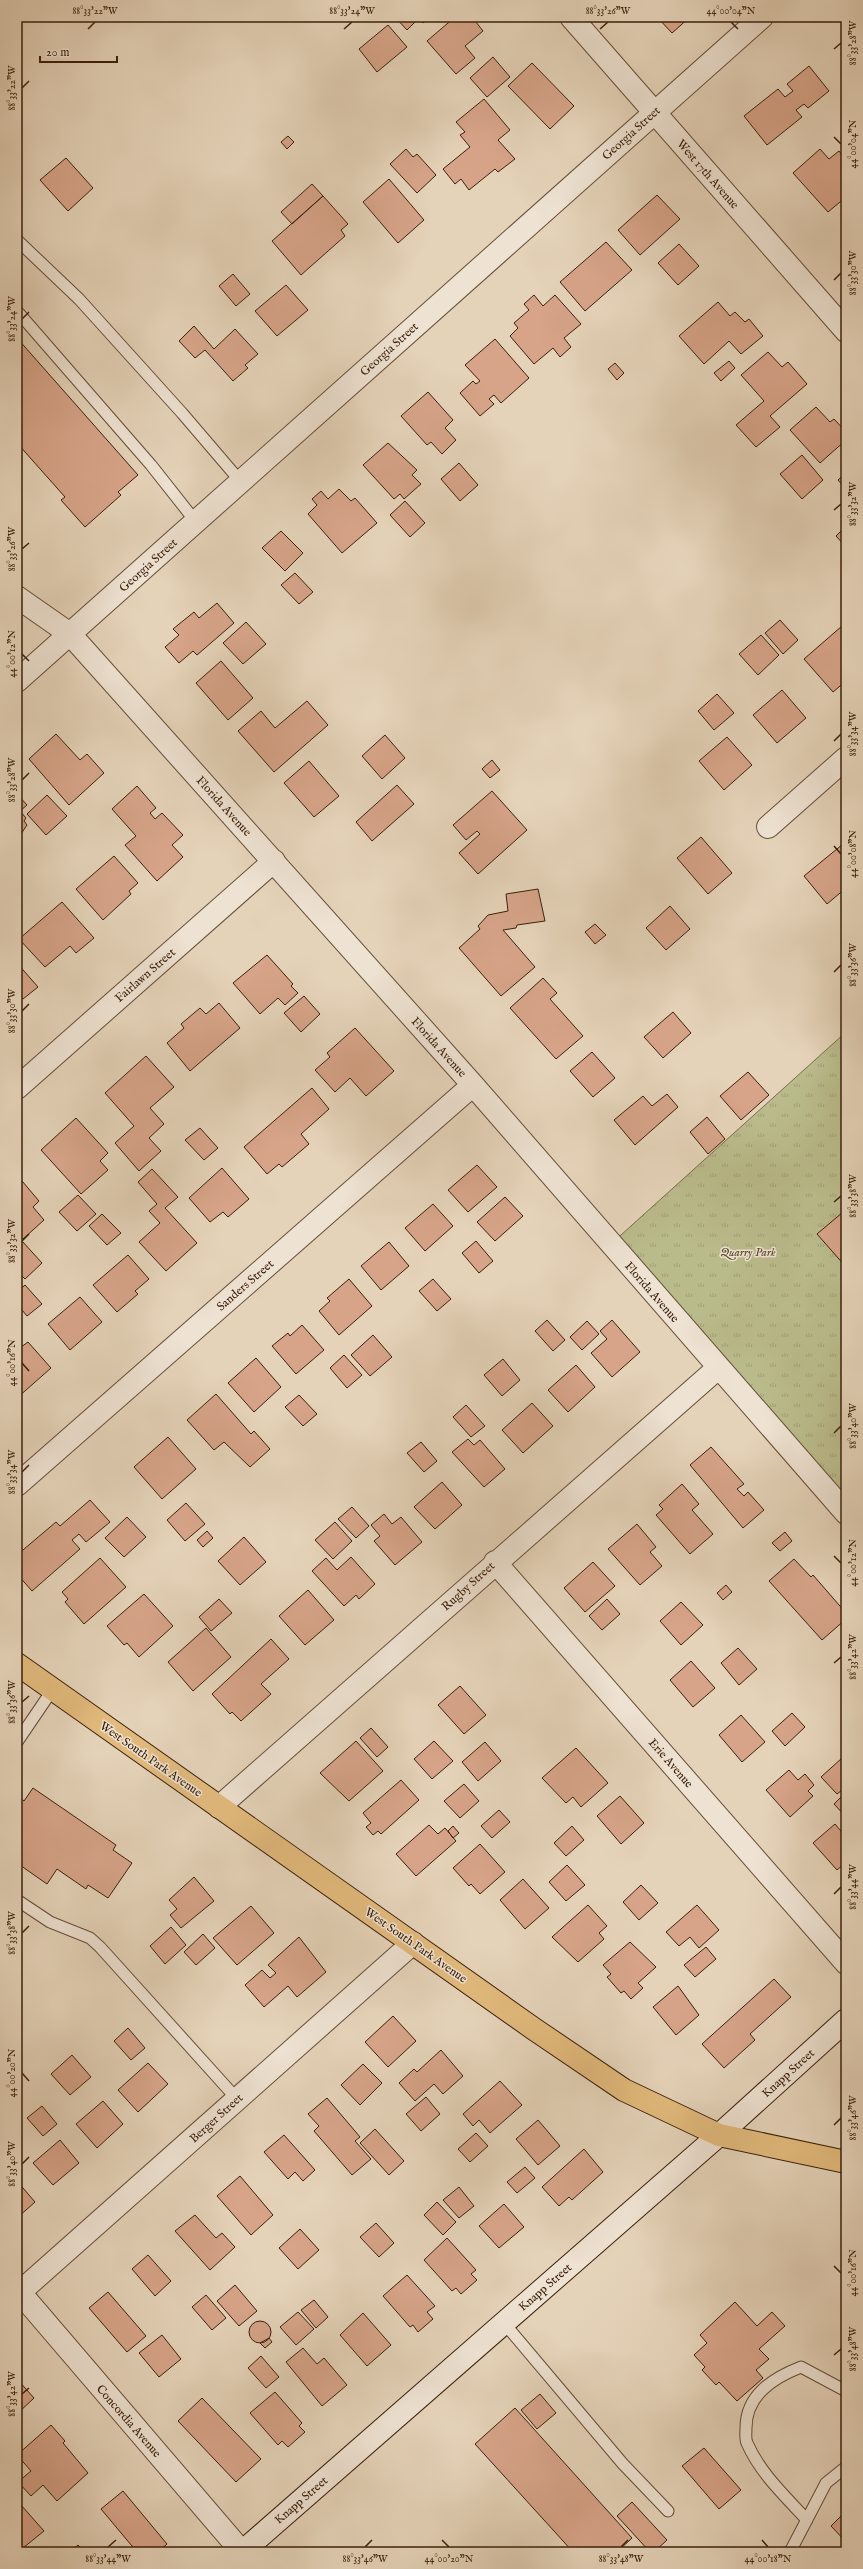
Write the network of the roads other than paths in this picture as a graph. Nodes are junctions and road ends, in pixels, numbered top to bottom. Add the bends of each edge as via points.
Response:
1 (570, 17) edge
2 (762, 17) edge
3 (654, 113) junction
4 (17, 240) edge
5 (17, 311) edge
6 (846, 331) edge
7 (241, 482) junction
8 (196, 522) junction
9 (17, 598) edge
10 (70, 634) junction
11 (17, 681) edge
12 (846, 758) edge
13 (768, 827) dead end
14 (274, 862) junction
15 (473, 1085) junction
16 (17, 1088) edge
17 (718, 1368) junction
18 (17, 1485) edge
19 (846, 1513) edge
20 (495, 1562) junction
21 (17, 1664) edge
22 (53, 1689) junction
23 (17, 1742) edge
24 (219, 1807) junction
25 (17, 1900) edge
26 (413, 1943) junction
27 (846, 1963) edge
28 (846, 2020) edge
29 (237, 2100) junction
30 (719, 2135) junction
31 (846, 2162) edge
32 (18, 2291) edge
33 (504, 2323) junction
34 (846, 2392) edge
35 (846, 2467) edge
36 (668, 2512) dead end
37 (807, 2520) junction
38 (242, 2552) edge
39 (790, 2552) edge

1 - 3 street, West 17th Avenue
2 - 3 street, Georgia Street
3 - 6 street, West 17th Avenue
3 - 7 street, Georgia Street
4 - 7 lane via 79,299
5 - 8 lane via 151,465
7 - 8 street, Georgia Street
8 - 10 street, Georgia Street
9 - 10 street, Florida Avenue
10 - 11 street, Georgia Street
10 - 14 street, Florida Avenue
12 - 13 street
14 - 15 street, Florida Avenue
14 - 16 street, Fairlawn Street
15 - 17 street, Florida Avenue
15 - 18 street, Sanders Street
17 - 19 street, Florida Avenue
17 - 20 street, Rugby Street
20 - 24 street, Rugby Street
20 - 27 street, Erie Avenue
21 - 22 main road, West South Park Avenue
22 - 23 lane
22 - 24 main road, West South Park Avenue
24 - 26 main road, West South Park Avenue
25 - 29 lane via 50,1922 90,1938 100,1947
26 - 29 street, Berger Street
26 - 30 main road, West South Park Avenue via 624,2090
28 - 30 street, Knapp Street
29 - 32 street, Berger Street
30 - 31 main road, West South Park Avenue
30 - 33 street, Knapp Street
32 - 38 street, Concordia Avenue
33 - 36 lane via 623,2464
33 - 38 street, Knapp Street
34 - 37 lane via 801,2367 777,2376 755,2397 746,2416 746,2441 762,2471
35 - 37 lane via 826,2483
37 - 39 lane

